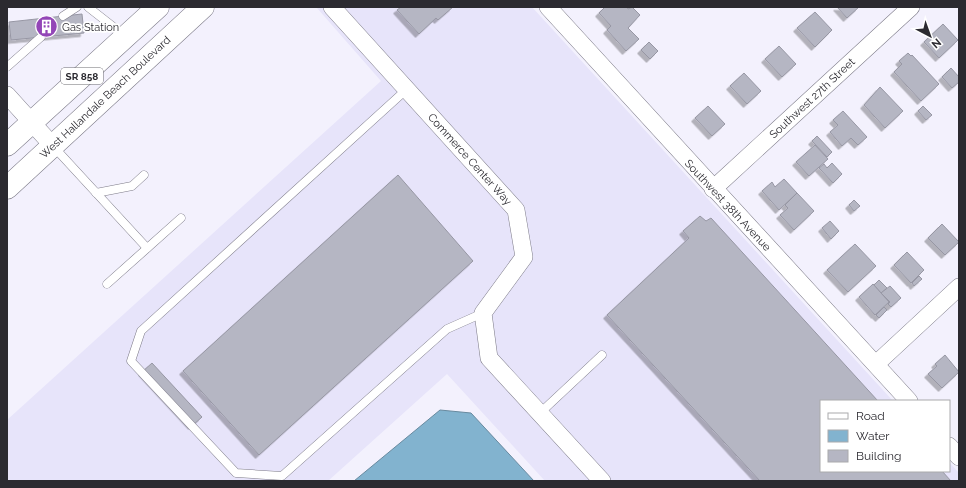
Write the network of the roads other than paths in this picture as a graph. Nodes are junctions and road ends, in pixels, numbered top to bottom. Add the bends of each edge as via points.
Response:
1 (77, 7) edge
2 (88, 7) edge
3 (158, 7) edge
4 (203, 7) edge
5 (332, 7) edge
6 (548, 7) edge
7 (911, 7) edge
8 (63, 16) dead end
9 (41, 37) dead end
10 (125, 37) junction
11 (7, 67) edge
12 (407, 89) junction
13 (7, 95) edge
14 (32, 122) junction
15 (7, 145) edge
16 (53, 146) junction
17 (144, 175) dead end
18 (7, 188) edge
19 (713, 189) junction
20 (96, 193) junction
21 (181, 218) dead end
22 (147, 248) junction
23 (106, 284) dead end
24 (959, 287) edge
25 (482, 313) junction
26 (602, 356) dead end
27 (876, 364) junction
28 (908, 400) edge
29 (540, 413) junction
30 (950, 447) edge
31 (959, 457) edge
32 (602, 481) edge

1 - 8 lane
2 - 10 lane
3 - 10 main road, SR 858
4 - 16 main road, West Hallandale Beach Boulevard / SR 858
5 - 12 street, Commerce Center Way
6 - 19 street, Southwest 38th Avenue
7 - 19 street, Southwest 27th Street
9 - 11 lane
10 - 14 main road, SR 858
12 - 25 street, Commerce Center Way via 516,210 524,257
12 - 25 lane via 141,331 131,361 236,473 282,476 447,329
13 - 14 street
14 - 15 main road, SR 858
14 - 16 street
16 - 18 main road, West Hallandale Beach Boulevard / SR 858
16 - 20 lane
17 - 20 lane via 132,186
19 - 27 street, Southwest 38th Avenue
20 - 22 lane
21 - 22 lane
22 - 23 lane
24 - 27 street
25 - 29 street via 489,358
26 - 29 lane
27 - 28 street, Southwest 38th Avenue
29 - 32 street
30 - 31 street

